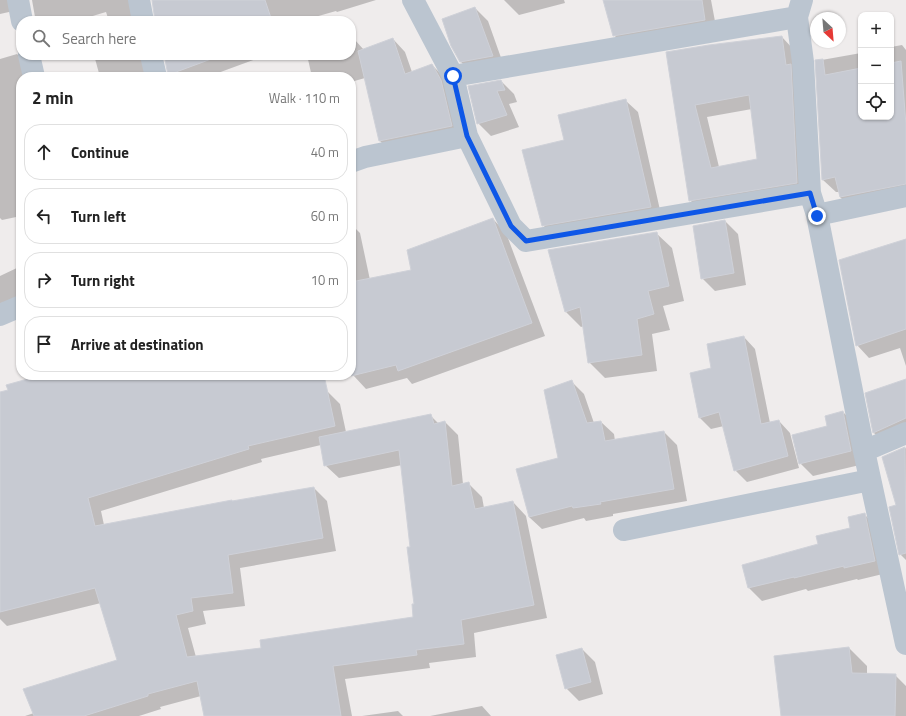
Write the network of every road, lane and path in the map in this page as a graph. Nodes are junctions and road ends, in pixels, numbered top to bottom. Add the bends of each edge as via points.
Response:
1 (18, 0) edge
2 (139, 0) edge
3 (413, 0) edge
4 (799, 8) edge
5 (21, 16) edge
6 (142, 16) edge
7 (30, 60) edge
8 (152, 60) edge
9 (33, 72) edge
10 (155, 72) edge
11 (453, 76) junction
12 (467, 136) junction
13 (356, 160) edge
14 (810, 193) junction
15 (906, 196) edge
16 (817, 216) junction
17 (16, 308) edge
18 (0, 314) edge
19 (906, 433) edge
20 (864, 451) junction
21 (870, 480) junction
22 (624, 530) dead end
23 (906, 644) edge

1 - 5 street
2 - 6 street
3 - 11 street
4 - 11 street
4 - 14 street
7 - 9 street
8 - 10 street
11 - 12 street
12 - 13 street
12 - 14 street via 511,226 526,241
14 - 16 street
15 - 16 street
16 - 20 street
17 - 18 street
19 - 20 street
20 - 21 street
21 - 22 street
21 - 23 street

